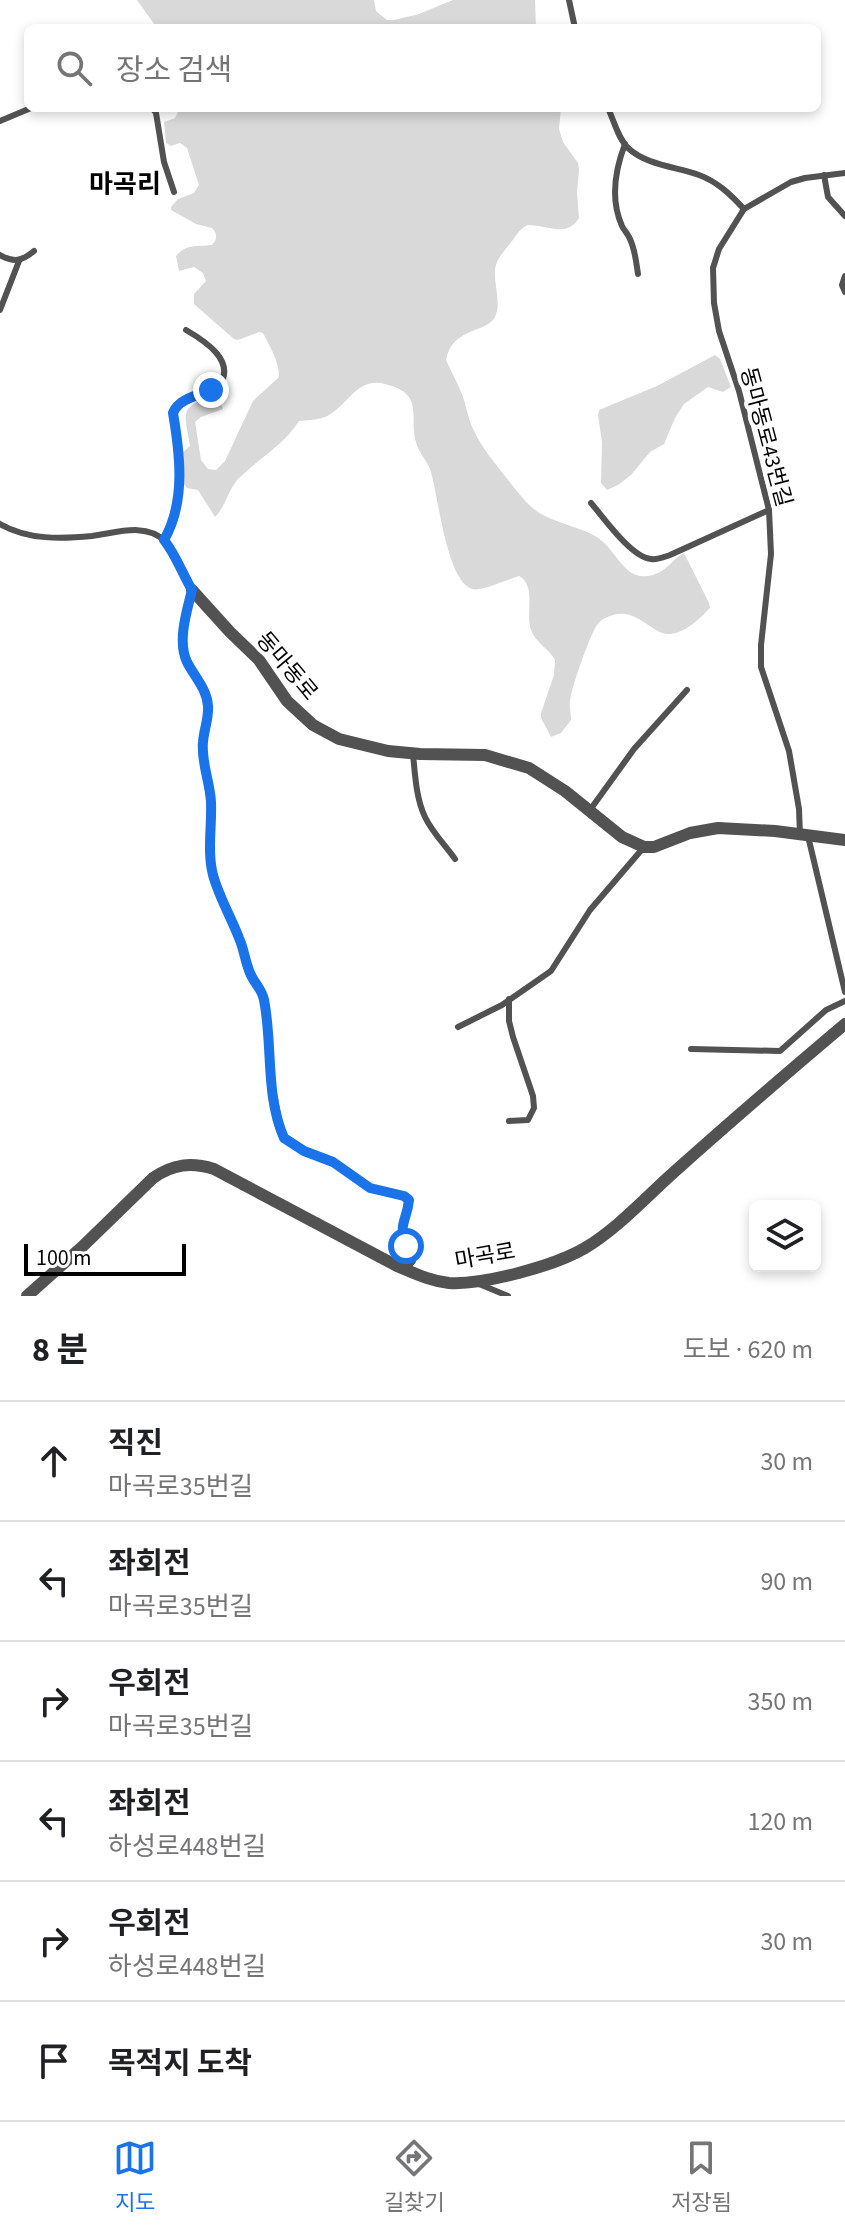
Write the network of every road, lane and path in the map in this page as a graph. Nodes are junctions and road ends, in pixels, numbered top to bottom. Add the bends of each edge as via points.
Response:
1 (569, 0) edge
2 (574, 24) edge
3 (24, 111) edge
4 (155, 112) edge
5 (610, 112) edge
6 (0, 121) edge
7 (625, 144) junction
8 (845, 173) edge
9 (824, 175) junction
10 (174, 192) dead end
11 (744, 209) junction
12 (845, 216) edge
13 (34, 251) dead end
14 (0, 255) edge
15 (19, 261) junction
16 (638, 274) dead end
17 (845, 276) edge
18 (845, 292) edge
19 (0, 310) edge
20 (186, 330) dead end
21 (591, 503) dead end
22 (769, 510) junction
23 (0, 524) edge
24 (164, 540) junction
25 (192, 590) junction
26 (687, 690) dead end
27 (413, 754) junction
28 (590, 810) junction
29 (804, 836) junction
30 (845, 840) edge
31 (644, 847) junction
32 (455, 859) dead end
33 (845, 992) edge
34 (509, 999) junction
35 (845, 1001) edge
36 (845, 1024) edge
37 (458, 1027) dead end
38 (691, 1049) dead end
39 (509, 1121) dead end
40 (406, 1270) junction
41 (475, 1282) junction
42 (27, 1296) edge
43 (508, 1296) edge

1 - 2 lane
3 - 6 lane
4 - 10 lane
5 - 7 lane
7 - 11 lane via 647,159 714,182
7 - 16 lane via 617,165 616,200
8 - 9 lane, 동마동로43번길
9 - 11 lane, 동마동로43번길 via 791,182
9 - 12 lane via 828,197
11 - 22 lane, 동마동로43번길 via 715,259 714,303
13 - 15 lane
14 - 15 lane
15 - 19 lane
17 - 18 lane
20 - 24 lane via 216,352 226,373 218,387 175,407 179,484 175,515
21 - 22 lane via 634,550 653,559
22 - 29 lane, 동마동로43번길 via 771,554 761,667 789,751
23 - 24 lane via 32,536 136,530
24 - 25 lane
25 - 27 street, 동마동로 via 313,725 363,746
25 - 40 lane via 183,648 208,707 203,753 211,803 211,864 250,975 263,994 281,1131 291,1144 333,1162 370,1188 409,1200 402,1233 413,1261
26 - 28 lane via 634,749
27 - 28 street, 동마동로 via 502,758 547,777
27 - 32 lane via 426,819
28 - 31 street, 동마동로 via 622,837
29 - 30 street
29 - 31 street via 718,828
29 - 33 lane
31 - 34 lane via 590,910 551,971
34 - 37 lane
34 - 39 lane via 509,1021 534,1108 528,1120
35 - 38 lane via 826,1010 780,1051
36 - 41 street, 마곡로 via 596,1241 567,1257
40 - 41 street, 마곡로 via 437,1281
40 - 42 street, 마곡로 via 214,1169 180,1165 153,1178
41 - 43 lane

